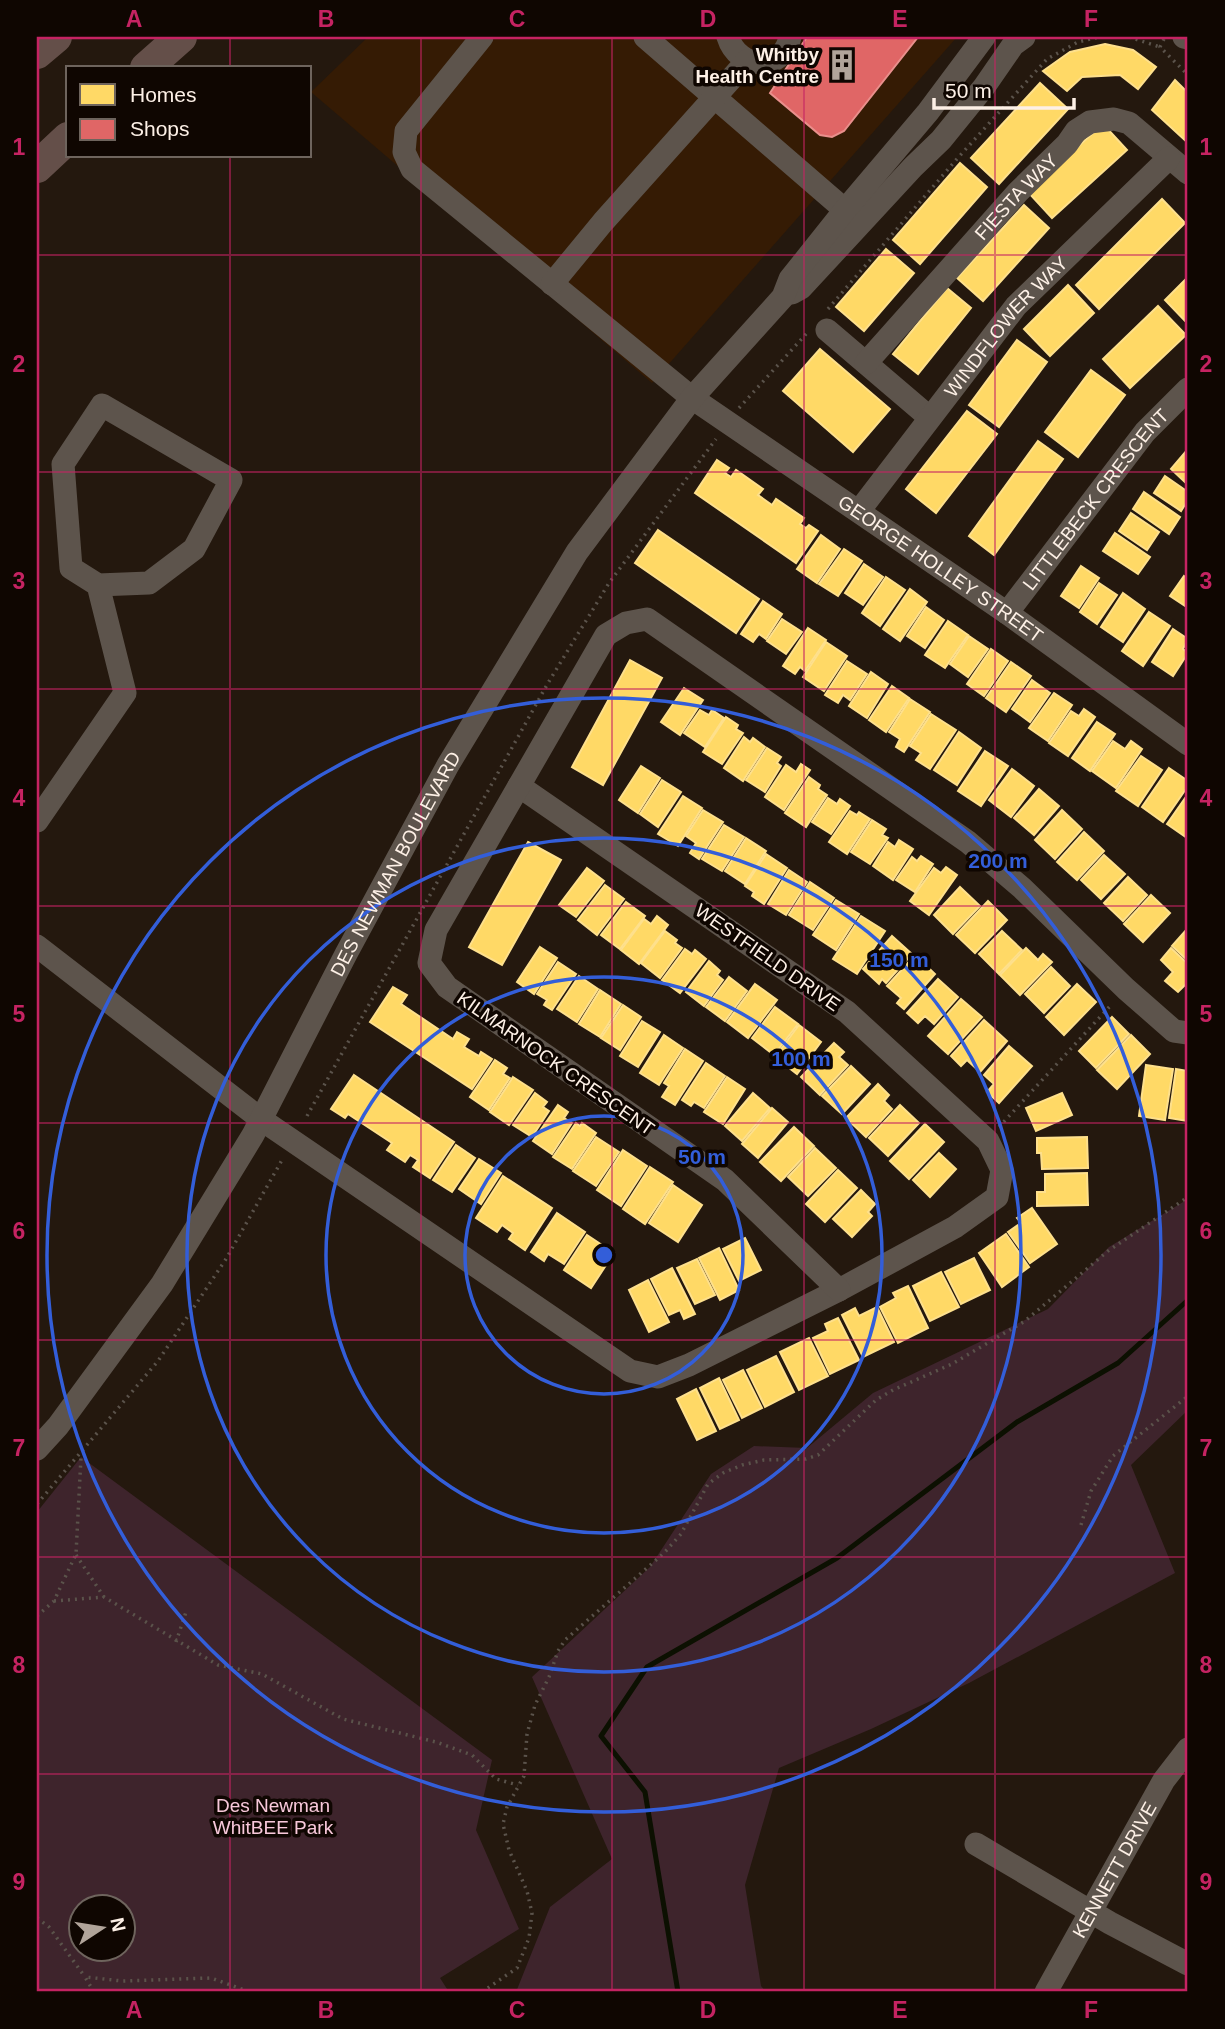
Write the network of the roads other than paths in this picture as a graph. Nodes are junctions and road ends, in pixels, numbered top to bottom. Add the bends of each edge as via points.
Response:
1 (56, 37) edge
2 (181, 37) edge
3 (482, 37) edge
4 (645, 37) edge
5 (728, 37) edge
6 (790, 37) edge
7 (984, 37) edge
8 (1024, 37) edge
9 (37, 54) edge
10 (747, 61) junction
11 (148, 66) edge
12 (714, 97) junction
13 (66, 140) edge
14 (1169, 158) junction
15 (37, 167) edge
16 (1188, 173) edge
17 (845, 210) junction
18 (552, 284) junction
19 (783, 297) junction
20 (820, 325) road end
21 (866, 363) junction
22 (1188, 389) edge
23 (692, 398) junction
24 (929, 417) junction
25 (859, 511) junction
26 (98, 585) junction
27 (1007, 613) junction
28 (1184, 733) edge
29 (519, 786) junction
30 (37, 821) edge
31 (37, 946) edge
32 (1188, 1033) edge
33 (262, 1119) junction
34 (839, 1290) junction
35 (37, 1449) edge
36 (1188, 1749) edge
37 (976, 1844) dead end
38 (1091, 1911) junction
39 (1188, 1964) edge
40 (1046, 1992) edge

1 - 9 highway
2 - 11 highway
3 - 18 street, GEORGE HOLLEY STREET via 406,131 404,152 412,169
4 - 12 street
5 - 10 street via 732,48
6 - 10 street via 776,58
7 - 17 street, DES NEWMAN BOULEVARD
8 - 19 street, DES NEWMAN BOULEVARD via 1013,45 941,140 801,288
10 - 12 street
12 - 17 street
12 - 18 street
13 - 15 highway
14 - 16 street, FIESTA WAY
14 - 21 street, FIESTA WAY via 1129,124 1114,119 1090,122 1076,131
14 - 24 street, WINDFLOWER WAY via 1016,306
17 - 19 street, DES NEWMAN BOULEVARD via 790,279
18 - 23 street, GEORGE HOLLEY STREET
19 - 23 street, DES NEWMAN BOULEVARD
20 - 21 street
21 - 24 street
22 - 27 street, LITTLEBECK CRESCENT via 1145,432
23 - 25 street, GEORGE HOLLEY STREET
23 - 33 street, DES NEWMAN BOULEVARD via 577,552 448,765
24 - 25 street, WINDFLOWER WAY
25 - 27 street, GEORGE HOLLEY STREET
26 - 26 street via 71,568 63,464 102,405 231,480 194,549 149,583
26 - 30 street via 125,692
27 - 28 street, GEORGE HOLLEY STREET
29 - 32 street via 606,635 647,619 968,842 1174,1031
29 - 34 street, KILMARNOCK CRESCENT via 436,930 429,963 447,987 725,1180
29 - 34 street, WESTFIELD DRIVE via 847,1012 988,1141 1002,1170 997,1197 955,1227
31 - 33 street, WESTFIELD DRIVE
33 - 34 street, WESTFIELD DRIVE via 640,1375 658,1377 689,1365
33 - 35 street, DES NEWMAN BOULEVARD via 162,1284
36 - 38 street, KENNETT DRIVE via 1164,1780
37 - 38 street
38 - 39 street
38 - 40 street, KENNETT DRIVE

